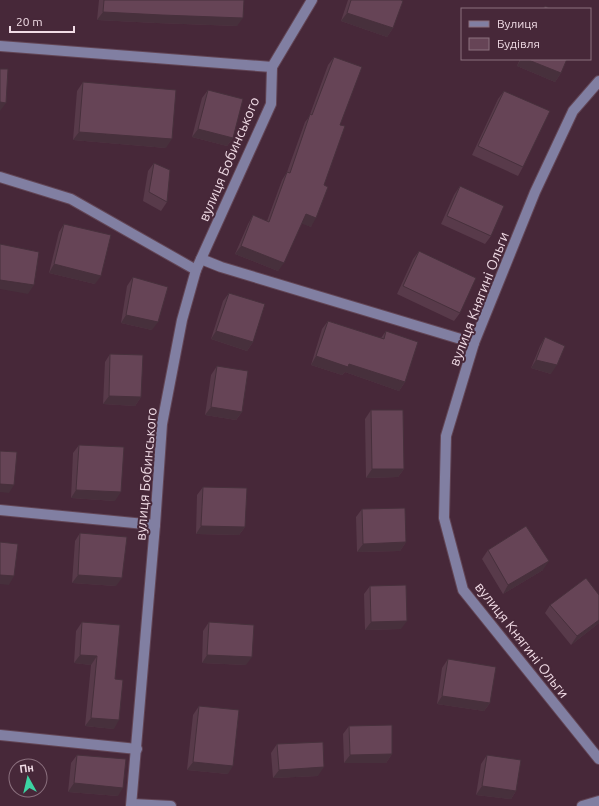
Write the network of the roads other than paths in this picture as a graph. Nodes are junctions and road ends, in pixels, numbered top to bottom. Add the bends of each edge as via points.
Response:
1 (312, 0) edge
2 (0, 46) edge
3 (272, 67) junction
4 (599, 81) edge
5 (0, 178) edge
6 (201, 259) junction
7 (196, 270) junction
8 (474, 343) junction
9 (0, 510) edge
10 (155, 526) junction
11 (0, 735) edge
12 (137, 748) junction
13 (599, 758) edge
14 (599, 801) edge
15 (131, 805) edge
16 (172, 806) edge
17 (582, 806) edge

1 - 3 street
2 - 3 street
3 - 6 street, вулиця Бобинського via 271,104
4 - 8 street, вулиця Княгині Ольги via 572,111 535,192
5 - 7 street via 71,199
6 - 7 street, вулиця Бобинського
6 - 8 street
7 - 10 street, вулиця Бобинського via 182,320 162,424
8 - 13 street, вулиця Княгині Ольги via 446,436 444,518 463,590
9 - 10 street
10 - 12 street, вулиця Бобинського
11 - 12 street
12 - 15 street, вулиця Бобинського
14 - 17 street
15 - 16 street

